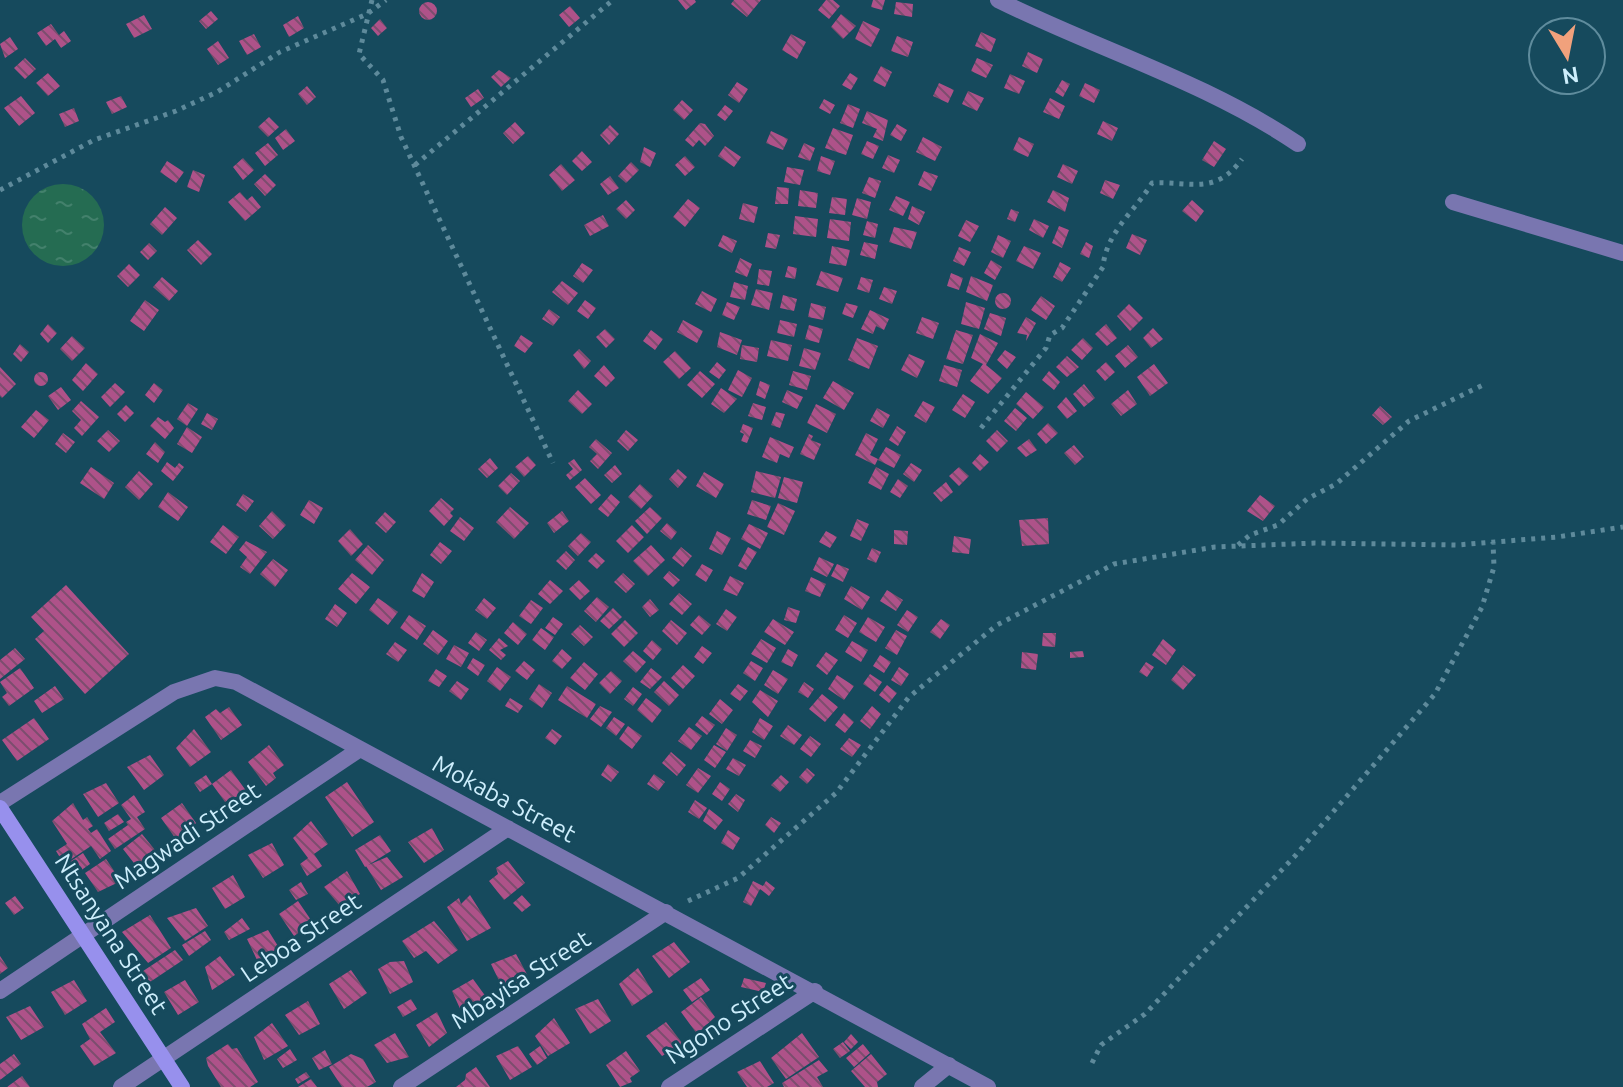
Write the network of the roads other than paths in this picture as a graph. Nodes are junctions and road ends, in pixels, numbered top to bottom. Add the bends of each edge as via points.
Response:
1 (998, 0) edge
2 (1298, 144) dead end
3 (1453, 202) dead end
4 (1623, 253) edge
5 (360, 749) junction
6 (2, 812) edge
7 (508, 828) junction
8 (666, 912) junction
9 (83, 935) junction
10 (0, 991) edge
11 (815, 991) junction
12 (163, 1059) junction
13 (949, 1065) junction
14 (121, 1087) edge
15 (182, 1087) edge
16 (401, 1087) edge
17 (669, 1087) edge
18 (922, 1087) edge
19 (988, 1087) edge

1 - 2 street via 1211,96
3 - 4 street
5 - 6 street, Mokaba Street via 259,693 215,678 174,692
5 - 7 street, Mokaba Street
5 - 9 street, Magwadi Street
6 - 9 street, Ntsanyana Street
7 - 8 street, Mokaba Street
7 - 12 street, Leboa Street
8 - 11 street, Mokaba Street
8 - 16 street, Mbayisa Street
9 - 10 street, Magwadi Street
9 - 12 street, Ntsanyana Street
11 - 13 street, Mokaba Street
11 - 17 street, Ngono Street
12 - 14 street, Leboa Street
12 - 15 street, Ntsanyana Street
13 - 18 street
13 - 19 street, Mokaba Street

